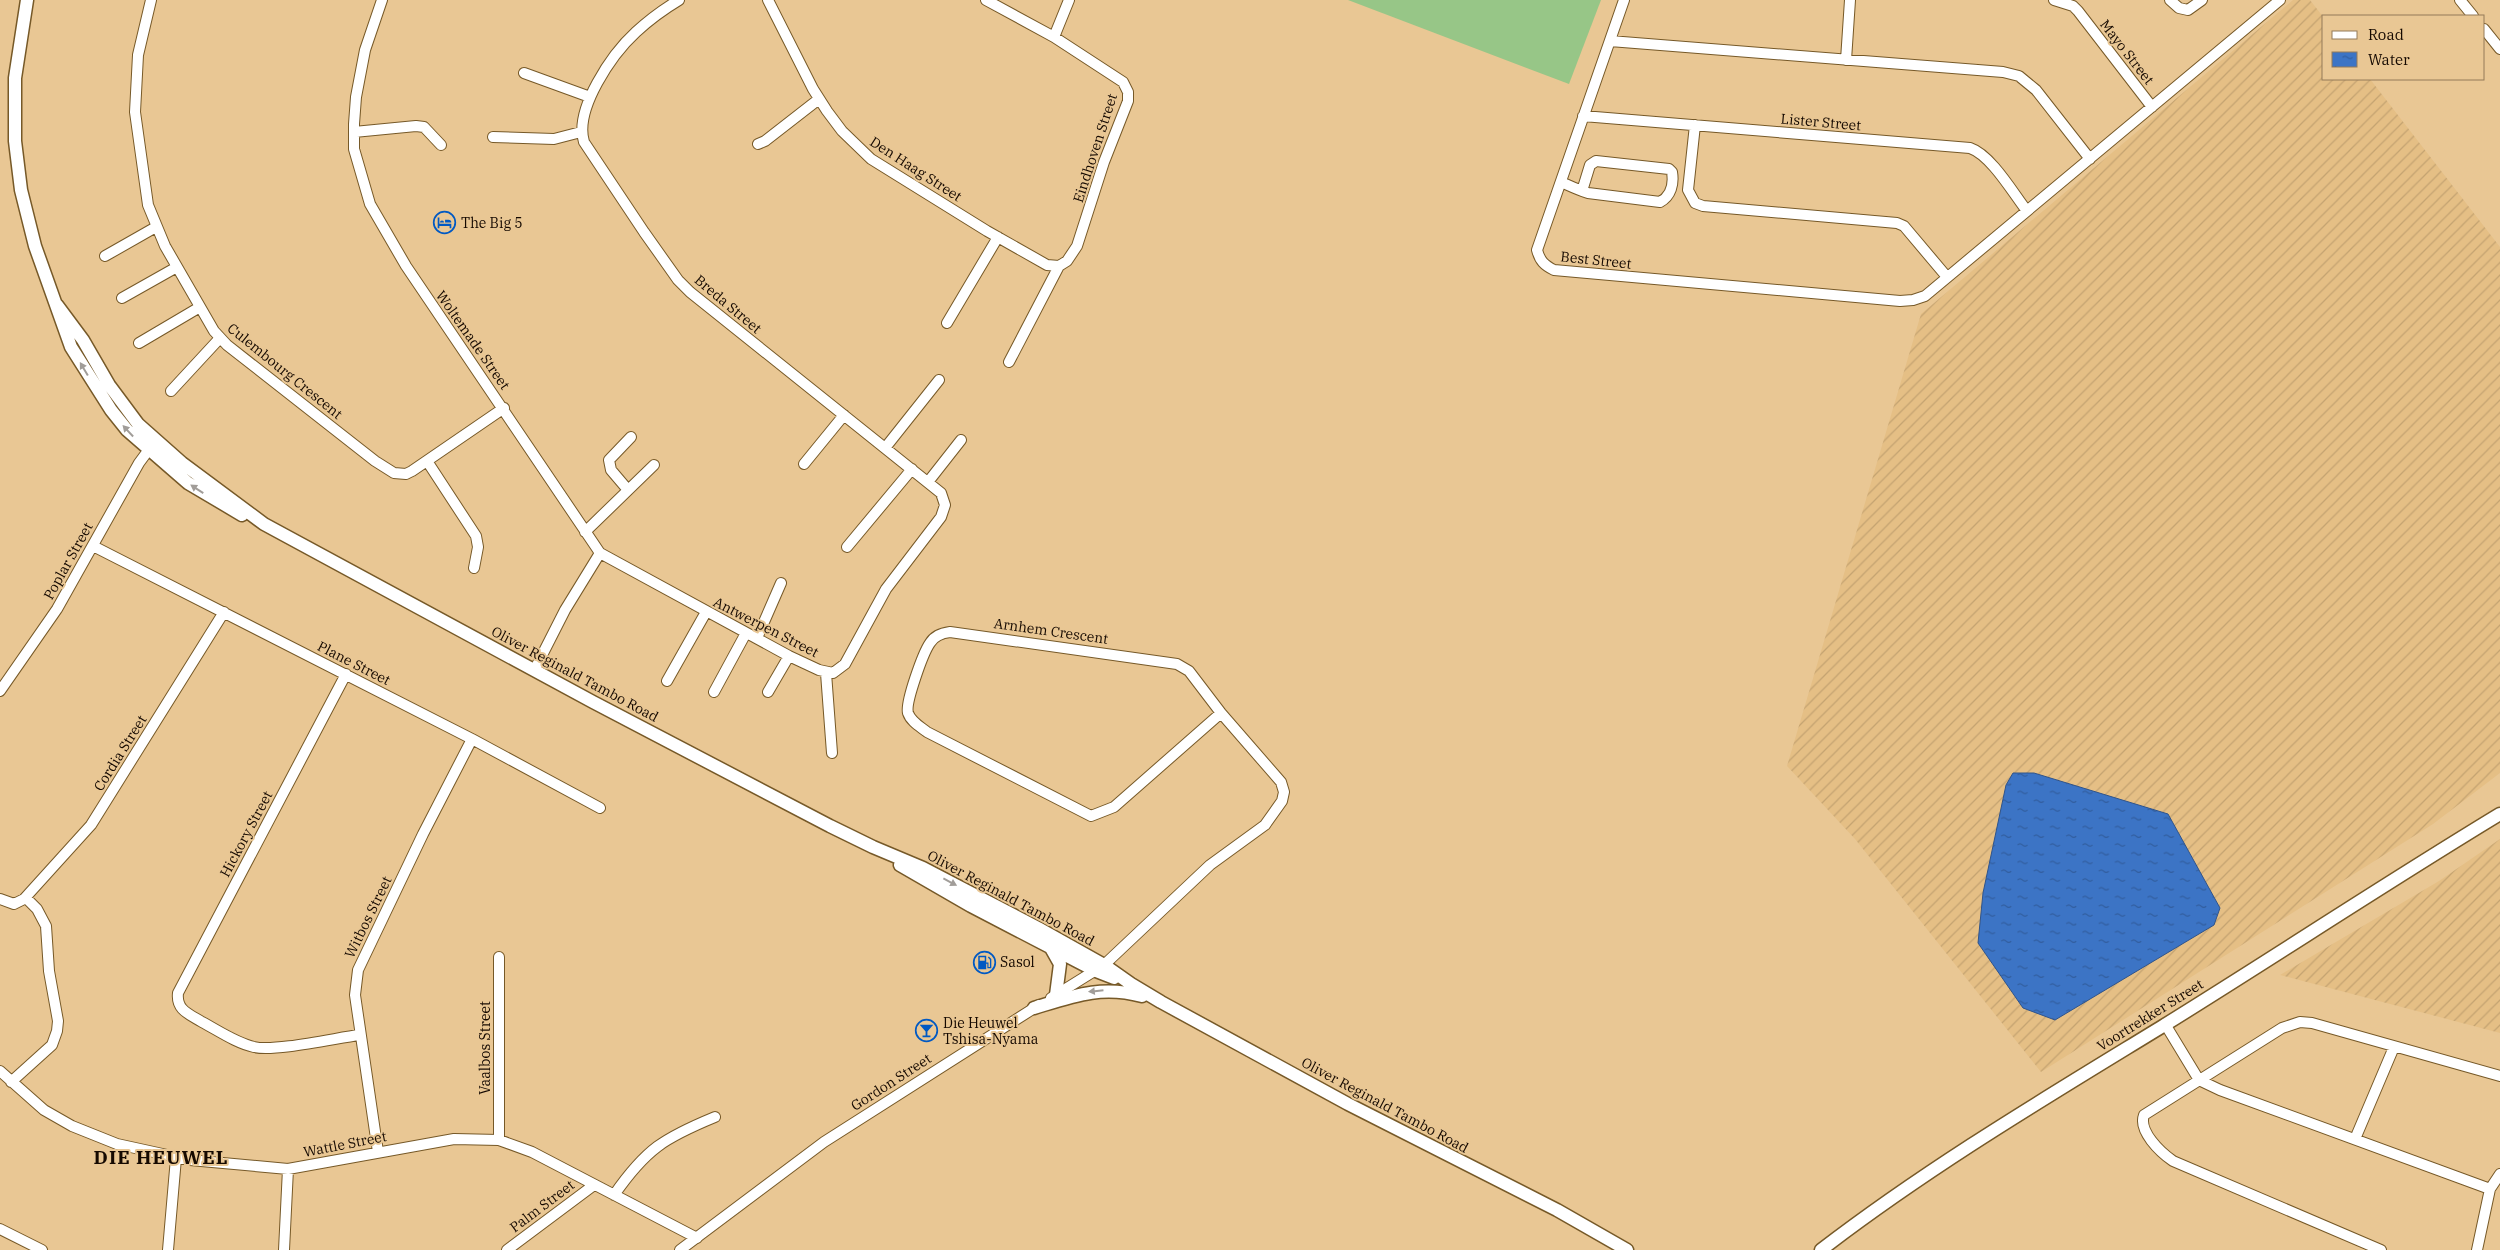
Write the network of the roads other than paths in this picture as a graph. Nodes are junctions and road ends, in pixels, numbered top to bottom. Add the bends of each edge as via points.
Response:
1 (27, 0) edge
2 (151, 0) edge
3 (382, 0) edge
4 (679, 0) edge
5 (768, 0) edge
6 (986, 0) edge
7 (1069, 0) edge
8 (1624, 0) edge
9 (1850, 0) edge
10 (2054, 0) edge
11 (2170, 0) edge
12 (2202, 0) edge
13 (2280, 0) edge
14 (2460, 0) edge
15 (2472, 15) edge
16 (2485, 30) edge
17 (1054, 37) junction
18 (2496, 37) edge
19 (1610, 41) junction
20 (2500, 49) edge
21 (1846, 60) junction
22 (524, 73) dead end
23 (590, 97) junction
24 (819, 99) junction
25 (2152, 106) junction
26 (1584, 116) junction
27 (1694, 125) junction
28 (354, 132) junction
29 (581, 132) junction
30 (493, 137) dead end
31 (758, 144) dead end
32 (441, 145) dead end
33 (2090, 159) junction
34 (1561, 182) junction
35 (1582, 191) junction
36 (2027, 210) junction
37 (156, 227) junction
38 (998, 237) junction
39 (105, 256) dead end
40 (1059, 266) junction
41 (177, 267) junction
42 (1947, 277) junction
43 (122, 298) dead end
44 (200, 307) junction
45 (947, 323) dead end
46 (220, 338) junction
47 (138, 343) dead end
48 (1009, 362) dead end
49 (939, 380) dead end
50 (171, 391) dead end
51 (504, 408) junction
52 (844, 415) junction
53 (631, 438) dead end
54 (961, 440) dead end
55 (151, 445) junction
56 (885, 448) junction
57 (427, 461) junction
58 (804, 464) dead end
59 (654, 465) dead end
60 (912, 469) junction
61 (928, 482) junction
62 (628, 490) junction
63 (585, 532) junction
64 (93, 546) junction
65 (847, 547) dead end
66 (600, 553) junction
67 (474, 568) dead end
68 (781, 582) dead end
69 (886, 589) joint
70 (224, 612) junction
71 (706, 612) junction
72 (746, 633) junction
73 (757, 638) junction
74 (789, 656) junction
75 (534, 669) junction
76 (826, 673) junction
77 (346, 674) junction
78 (667, 681) dead end
79 (0, 691) edge
80 (714, 692) dead end
81 (768, 692) dead end
82 (1221, 714) junction
83 (472, 739) junction
84 (832, 753) dead end
85 (1284, 792) joint
86 (600, 808) dead end
87 (2500, 814) edge
88 (874, 847) junction
89 (26, 898) junction
90 (0, 899) edge
91 (1051, 947) junction
92 (500, 957) dead end
93 (1100, 968) junction
94 (1056, 995) junction
95 (1161, 1002) junction
96 (1034, 1008) junction
97 (2166, 1024) junction
98 (360, 1035) junction
99 (2394, 1047) junction
100 (0, 1071) edge
101 (2500, 1076) edge
102 (2200, 1080) junction
103 (11, 1082) junction
104 (715, 1117) dead end
105 (2355, 1139) junction
106 (499, 1140) junction
107 (378, 1152) junction
108 (176, 1158) junction
109 (288, 1169) junction
110 (2500, 1174) edge
111 (594, 1184) junction
112 (2490, 1189) junction
113 (614, 1195) junction
114 (0, 1229) edge
115 (697, 1238) junction
116 (42, 1250) edge
117 (168, 1250) edge
118 (284, 1250) edge
119 (507, 1250) edge
120 (680, 1250) edge
121 (1627, 1250) edge
122 (1821, 1250) edge
123 (2381, 1250) edge
124 (2477, 1250) edge

1 - 55 main road, Oliver Reginald Tambo Road via 15,78 15,141 21,190 35,246 57,305
2 - 37 street, Culembourg Crescent via 138,55 135,112 148,205
3 - 28 street, Woltemade Street via 365,50 356,97
4 - 23 street via 636,32
5 - 24 street, Den Haag Street
6 - 17 street, Eindhoven Street
7 - 17 street
8 - 19 street, Best Street
9 - 21 street
10 - 25 street, Mayo Street via 2078,11
11 - 12 street via 2179,8 2188,10
13 - 25 street
14 - 15 street
16 - 18 street
17 - 40 street, Eindhoven Street via 1123,82 1129,96 1078,246
18 - 20 street
19 - 21 street
19 - 26 street, Best Street
21 - 33 street via 2019,76 2036,90
22 - 23 street
23 - 29 street
24 - 31 street
24 - 38 street, Den Haag Street via 842,131 871,159
25 - 33 street
26 - 27 street, Lister Street
26 - 34 street, Best Street
27 - 36 street, Lister Street via 1970,148 1988,160
27 - 42 street via 1688,190 1695,203 1897,223 1904,226
28 - 32 street via 424,127
28 - 51 street, Woltemade Street via 354,149 370,204 406,266
29 - 30 street via 554,139
29 - 52 street, Breda Street via 592,155 678,280
33 - 36 street
34 - 35 street
34 - 42 street, Best Street via 1538,250 1540,259 1554,270 1900,301 1925,296
35 - 35 street via 1660,202 1670,192 1672,172 1669,169 1596,161 1590,165
36 - 42 street
37 - 39 street
37 - 41 street, Culembourg Crescent
38 - 40 street, Den Haag Street via 1047,265
38 - 45 street
40 - 48 street, Eindhoven Street
41 - 43 street
41 - 44 street, Culembourg Crescent
44 - 46 street, Culembourg Crescent
44 - 47 street
46 - 50 street
46 - 57 street, Culembourg Crescent via 387,470 406,474
49 - 56 street
51 - 57 street, Culembourg Crescent
51 - 63 street, Woltemade Street
52 - 56 street, Breda Street
52 - 58 street
53 - 62 street via 609,460 611,470
54 - 61 street
55 - 64 street, Poplar Street
55 - 75 main road, Oliver Reginald Tambo Road via 188,482 221,504
56 - 60 street, Breda Street
57 - 67 street via 476,536 478,547
59 - 62 street
60 - 61 street, Breda Street
60 - 65 street
61 - 69 street, Breda Street via 944,497 943,511
62 - 63 street
63 - 66 street, Woltemade Street
64 - 70 street, Plane Street
64 - 79 street, Poplar Street via 57,609
66 - 71 street, Antwerpen Street
66 - 75 street
68 - 73 street
69 - 76 street, Antwerpen Street via 845,664 833,673
70 - 77 street, Plane Street
70 - 89 street, Cordia Street via 91,825
71 - 72 street, Antwerpen Street
71 - 78 street
72 - 73 street, Antwerpen Street
72 - 80 street
73 - 74 street, Antwerpen Street
74 - 76 street, Antwerpen Street
74 - 81 street
75 - 88 main road, Oliver Reginald Tambo Road
76 - 84 street
77 - 83 street, Plane Street
77 - 98 street, Hickory Street via 178,993 178,1000 180,1008 256,1048
82 - 82 street, Arnhem Crescent via 1189,671 1177,664 950,632 930,643 911,694 908,713 928,732 1084,814 1098,815 1114,807
82 - 85 street, Arnhem Crescent via 1273,772
83 - 86 street, Plane Street
83 - 98 street, Witbos Street via 358,970 355,995
85 - 93 street, Gordon Street via 1282,801 1265,825 1210,865
87 - 97 main road, Voortrekker Street
88 - 91 main road, Oliver Reginald Tambo Road via 918,876
88 -> 93 main road, Oliver Reginald Tambo Road via 923,868
89 - 90 street via 14,904
89 - 103 street via 38,909 46,926 49,971 58,1021 52,1045
91 - 93 main road, Oliver Reginald Tambo Road
91 - 94 main road via 1060,964
92 - 106 street, Vaalbos Street
93 - 94 street, Gordon Street
93 - 95 main road, Oliver Reginald Tambo Road
94 - 96 street, Gordon Street
95 -> 96 main road via 1125,992 1100,990
95 - 121 main road, Oliver Reginald Tambo Road
96 - 115 street, Gordon Street via 824,1142
97 - 102 street
97 - 122 main road, Voortrekker Street via 2026,1109
98 - 107 street, Witbos Street
99 - 101 street
99 - 102 street via 2300,1022 2282,1028
99 - 105 street
100 - 103 street, Wattle Street
102 - 105 street
102 - 123 street via 2144,1114 2144,1127 2163,1154
103 - 108 street, Wattle Street via 44,1110 72,1126 118,1144
104 - 113 street via 677,1132 647,1153
105 - 112 street
106 - 107 street, Wattle Street via 454,1139
106 - 111 street, Wattle Street via 532,1152
107 - 109 street, Wattle Street
108 - 109 street, Wattle Street
108 - 117 street
109 - 118 street
110 - 112 street
111 - 113 street, Wattle Street
111 - 119 street, Palm Street
112 - 124 street
113 - 115 street, Wattle Street
114 - 116 street
115 - 120 street, Gordon Street

